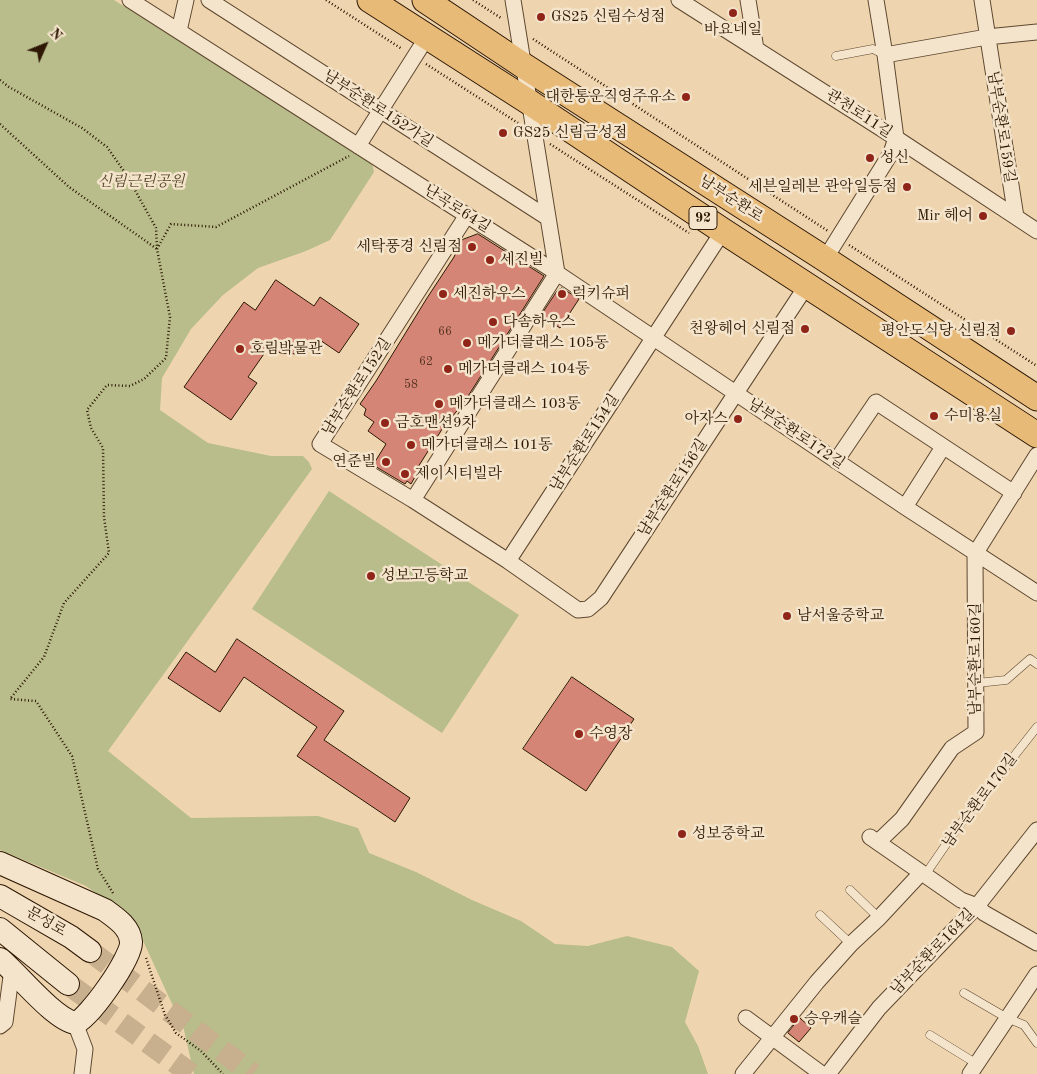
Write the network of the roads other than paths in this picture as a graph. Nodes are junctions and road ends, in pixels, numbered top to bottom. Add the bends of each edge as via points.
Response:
1 (130, 0) edge
2 (186, 0) edge
3 (208, 0) edge
4 (370, 0) edge
5 (425, 0) edge
6 (513, 0) edge
7 (679, 0) edge
8 (748, 0) edge
9 (876, 0) edge
10 (982, 0) edge
11 (179, 31) junction
12 (1037, 32) edge
13 (427, 37) junction
14 (987, 37) junction
15 (756, 49) junction
16 (886, 55) junction
17 (836, 56) dead end
18 (524, 66) junction
19 (529, 102) junction
20 (380, 111) junction
21 (896, 138) junction
22 (360, 148) junction
23 (467, 216) junction
24 (1016, 217) junction
25 (548, 218) junction
26 (723, 231) junction
27 (1037, 231) edge
28 (825, 259) junction
29 (557, 273) junction
30 (807, 285) junction
31 (653, 338) junction
32 (735, 393) junction
33 (1037, 398) edge
34 (1037, 435) edge
35 (943, 447) junction
36 (1037, 455) edge
37 (836, 461) junction
38 (1014, 493) junction
39 (413, 500) junction
40 (905, 508) junction
41 (975, 554) junction
42 (508, 561) junction
43 (1037, 593) edge
44 (1037, 664) edge
45 (977, 683) junction
46 (1037, 727) edge
47 (1037, 830) edge
48 (0, 863) edge
49 (923, 874) junction
50 (850, 890) dead end
51 (0, 896) edge
52 (977, 906) junction
53 (820, 915) dead end
54 (879, 918) junction
55 (0, 929) edge
56 (1037, 942) edge
57 (851, 944) junction
58 (90, 951) tunnel mouth
59 (6, 964) edge
60 (1037, 974) edge
61 (68, 984) tunnel mouth
62 (964, 993) dead end
63 (746, 1018) dead end
64 (1007, 1018) junction
65 (75, 1023) junction
66 (0, 1026) edge
67 (930, 1035) dead end
68 (771, 1037) junction
69 (1037, 1043) edge
70 (974, 1069) edge
71 (82, 1074) edge
72 (743, 1074) edge
73 (822, 1074) edge
74 (828, 1074) edge

1 - 11 street, 난곡로64길
2 - 11 street
3 - 20 street, 남부순환로152가길
4 - 13 main road, 남부순환로 / 92
5 - 18 main road, 남부순환로 / 92
6 - 18 street
7 - 15 street, 관천로11길
8 - 15 street
9 - 16 street
10 - 14 street, 남부순환로159길
11 - 22 street, 난곡로64길
12 - 14 street
13 - 19 main road, 남부순환로 / 92
13 - 20 street
14 - 16 street
14 - 24 street, 남부순환로159길
15 - 21 street, 관천로11길
16 - 17 lane via 873,50
16 - 21 street
18 - 19 street
18 - 28 main road, 남부순환로 / 92
19 - 25 street
19 - 26 main road, 남부순환로 / 92
20 - 22 street
20 - 25 street, 남부순환로152가길
21 - 24 street, 관천로11길
21 - 28 street via 891,153
22 - 23 street, 난곡로64길
23 - 29 street, 난곡로64길
23 - 39 street, 남부순환로152길 via 320,444
24 - 27 street, 관천로11길
25 - 29 street
26 - 30 main road, 남부순환로 / 92
26 - 31 street, 남부순환로154길
28 - 33 main road, 남부순환로 / 92
29 - 31 street, 남부순환로172길
29 - 39 street
30 - 32 street, 남부순환로156길
30 - 34 main road, 남부순환로 / 92
31 - 32 street, 남부순환로172길
31 - 42 street, 남부순환로154길
32 - 37 street, 남부순환로172길
32 - 42 street, 남부순환로156길 via 601,598 588,609 578,610
35 - 37 street via 876,402
35 - 38 street
35 - 40 street
36 - 38 street
37 - 40 street, 남부순환로172길
38 - 41 street
39 - 42 street
40 - 41 street, 남부순환로172길
41 - 43 street, 남부순환로172길
41 - 45 street, 남부순환로160길
44 - 45 lane via 1030,659 1006,680
45 - 49 street, 남부순환로160길 via 976,732 952,748 902,819 873,839
46 - 49 lane, 남부순환로170길
47 - 52 street, 남부순환로164길
48 - 65 main road via 105,910 126,929 131,943 128,956 94,1008
49 - 52 street via 960,900
49 - 54 street, 남부순환로170길
50 - 54 lane
51 - 58 main road, 문성로
52 - 56 street
52 - 74 street, 남부순환로164길 via 880,1008
53 - 57 lane
54 - 57 street, 남부순환로170길
55 - 61 main road, 문성로
57 - 68 street, 남부순환로170길
59 - 65 main road via 58,1015
59 - 66 street via 5,1022
60 - 64 street
62 - 64 lane
63 - 68 street
64 - 69 lane via 1024,1026
64 - 70 street
65 - 71 street via 85,1049
67 - 70 lane
68 - 72 street, 남부순환로170길
68 - 73 street

